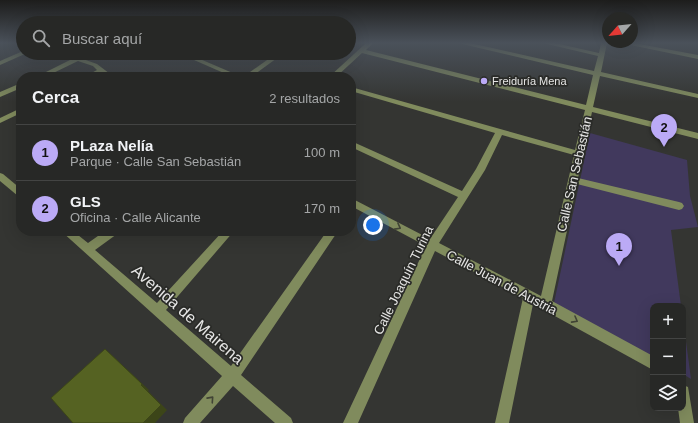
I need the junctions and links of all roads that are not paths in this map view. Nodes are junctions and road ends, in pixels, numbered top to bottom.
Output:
1 (71, 63) edge
2 (87, 63) edge
3 (205, 63) edge
4 (267, 63) edge
5 (348, 63) edge
6 (407, 63) edge
7 (548, 63) edge
8 (599, 63) edge
9 (101, 70) junction
10 (50, 72) edge
11 (97, 72) edge
12 (104, 72) edge
13 (227, 72) edge
14 (253, 72) edge
15 (338, 72) edge
16 (597, 74) junction
17 (16, 87) edge
18 (356, 90) edge
19 (0, 95) edge
20 (698, 96) edge
21 (589, 109) junction
22 (16, 113) edge
23 (0, 121) edge
24 (499, 132) junction
25 (698, 136) edge
26 (356, 146) edge
27 (579, 154) junction
28 (0, 176) edge
29 (573, 180) junction
30 (16, 190) edge
31 (464, 196) junction
32 (356, 206) edge
33 (679, 206) dead end
34 (72, 236) edge
35 (106, 236) edge
36 (224, 236) edge
37 (330, 236) edge
38 (432, 245) junction
39 (88, 249) junction
40 (529, 296) junction
41 (545, 304) junction
42 (158, 310) junction
43 (650, 361) edge
44 (232, 376) junction
45 (686, 411) edge
46 (190, 423) edge
47 (286, 423) edge
48 (350, 423) edge
49 (502, 423) edge
50 (688, 423) edge

1 - 10 street
2 - 9 street
3 - 13 street
4 - 14 street
5 - 15 street
6 - 21 street
7 - 16 street
8 - 16 street, Calle San Sebastián
9 - 11 street
9 - 12 street
16 - 20 street
16 - 21 street, Calle San Sebastián
17 - 19 street
18 - 24 street
21 - 25 street
21 - 27 street, Calle San Sebastián
22 - 23 street
24 - 27 street
24 - 31 street, Calle Joaquín Turina
26 - 31 street
27 - 29 street, Calle San Sebastián
28 - 30 street
29 - 33 street
29 - 41 street, Calle San Sebastián
31 - 38 street, Calle Joaquín Turina
32 -> 38 street, Calle Juan de Austria
34 - 39 street, Avenida de Mairena
35 - 39 street
36 - 42 street
37 - 44 street
38 - 40 street, Calle Juan de Austria
38 - 48 street, Calle Joaquín Turina
39 - 42 street, Avenida de Mairena
40 - 41 street, Calle Juan de Austria
40 - 49 street
41 -> 43 street, Calle Juan de Austria
42 - 44 street, Avenida de Mairena
46 -> 44 street
44 - 47 street, Avenida de Mairena
45 - 50 street

